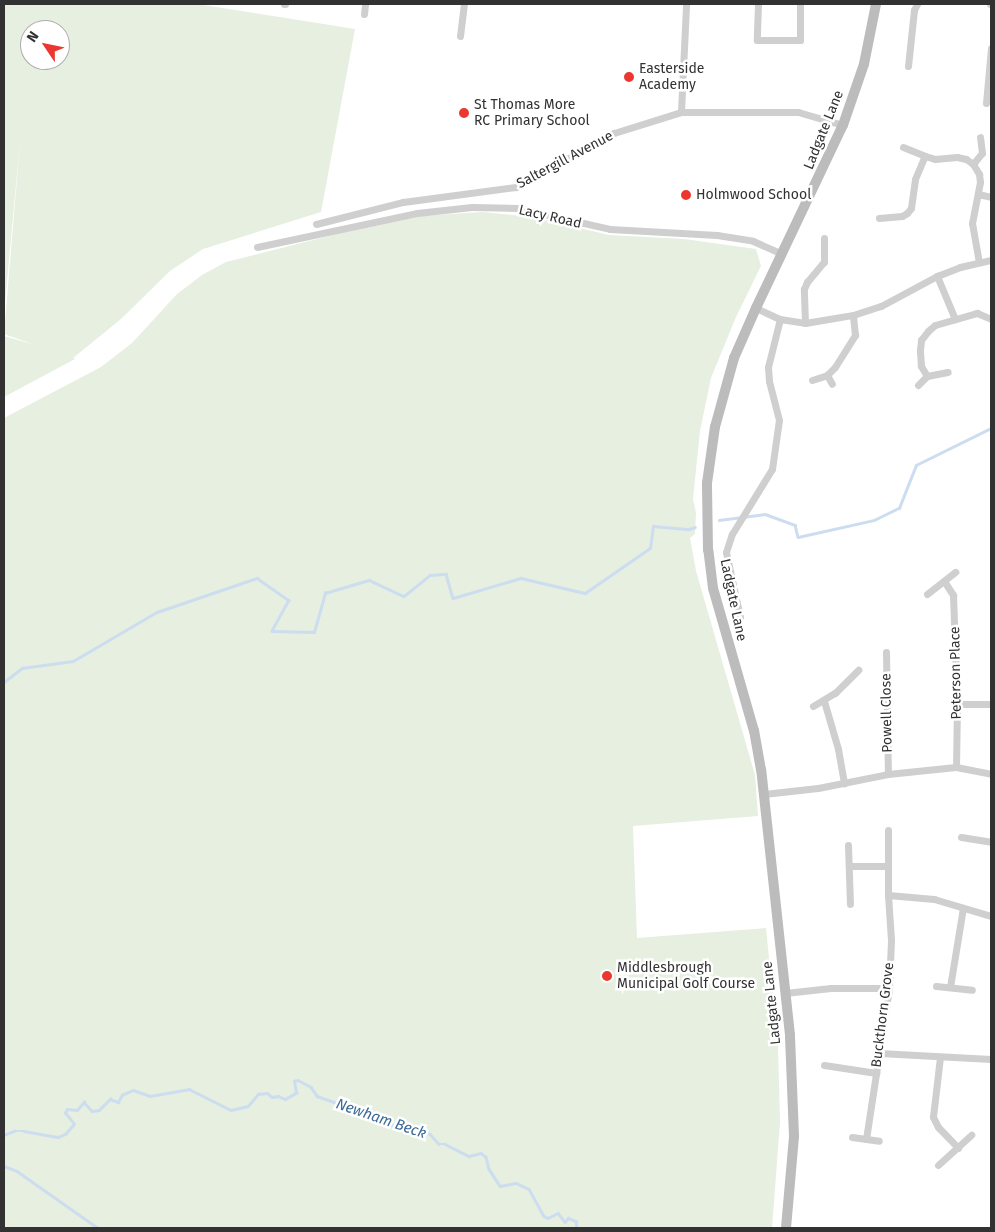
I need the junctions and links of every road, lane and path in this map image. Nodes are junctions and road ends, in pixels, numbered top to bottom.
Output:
1 (365, 4) edge
2 (464, 4) edge
3 (686, 4) edge
4 (758, 4) edge
5 (800, 4) edge
6 (876, 4) edge
7 (917, 4) edge
8 (364, 14) dead end
9 (460, 36) dead end
10 (991, 48) edge
11 (908, 66) dead end
12 (990, 75) edge
13 (986, 103) dead end
14 (681, 112) junction
15 (843, 125) junction
16 (980, 137) dead end
17 (903, 146) dead end
18 (925, 156) junction
19 (973, 164) junction
20 (978, 194) junction
21 (991, 197) edge
22 (879, 218) dead end
23 (316, 224) dead end
24 (824, 238) dead end
25 (257, 247) dead end
26 (782, 254) junction
27 (991, 260) edge
28 (979, 262) junction
29 (937, 276) junction
30 (756, 308) junction
31 (854, 315) junction
32 (955, 318) junction
33 (780, 319) junction
34 (991, 319) edge
35 (805, 323) junction
36 (948, 372) dead end
37 (826, 375) junction
38 (927, 376) junction
39 (812, 380) dead end
40 (832, 384) dead end
41 (918, 385) dead end
42 (955, 572) dead end
43 (944, 581) junction
44 (927, 594) dead end
45 (740, 617) dead end
46 (886, 652) dead end
47 (858, 670) dead end
48 (824, 701) junction
49 (957, 704) junction
50 (991, 704) edge
51 (813, 706) dead end
52 (956, 767) junction
53 (888, 774) junction
54 (991, 774) edge
55 (844, 783) junction
56 (764, 794) junction
57 (888, 830) dead end
58 (960, 837) dead end
59 (991, 842) edge
60 (848, 845) dead end
61 (849, 866) junction
62 (888, 866) junction
63 (888, 895) junction
64 (850, 904) dead end
65 (963, 908) junction
66 (991, 916) edge
67 (936, 986) dead end
68 (950, 987) junction
69 (889, 988) junction
70 (972, 990) dead end
71 (785, 993) junction
72 (879, 1053) junction
73 (940, 1056) junction
74 (991, 1059) edge
75 (824, 1065) dead end
76 (876, 1073) junction
77 (970, 1135) dead end
78 (852, 1137) dead end
79 (866, 1139) junction
80 (879, 1141) dead end
81 (958, 1148) junction
82 (938, 1165) dead end
83 (786, 1228) edge

1 - 8 street
2 - 9 street
3 - 14 street
4 - 5 street
6 - 15 main road, Ladgate Lane
7 - 11 street
10 - 12 street
12 - 13 street
14 - 15 street, Saltergill Avenue
14 - 23 street, Saltergill Avenue
15 - 26 main road, Ladgate Lane
16 - 19 street
17 - 18 street
18 - 19 street
18 - 22 street
19 - 20 street
20 - 21 street
20 - 28 street
24 - 35 street
25 - 26 street, Lacy Road
26 - 30 main road, Ladgate Lane
27 - 28 street
28 - 29 street
29 - 31 street
29 - 32 street
30 - 33 street
30 - 56 main road, Ladgate Lane
31 - 35 street
31 - 37 street
32 - 34 street
32 - 38 street
33 - 35 street
33 - 45 street
36 - 38 street
37 - 39 street
37 - 40 street
38 - 41 street
42 - 43 street
43 - 44 street
43 - 49 street, Peterson Place
46 - 53 street, Powell Close
47 - 48 street
48 - 51 street
48 - 55 street
49 - 50 street
49 - 52 street, Peterson Place
52 - 53 street
52 - 54 street
53 - 55 street
55 - 56 street
56 - 71 main road, Ladgate Lane
57 - 62 street, Buckthorn Grove
58 - 59 street
60 - 61 street
61 - 62 street
61 - 64 street
62 - 63 street, Buckthorn Grove
63 - 65 street
63 - 69 street, Buckthorn Grove
65 - 66 street
65 - 68 street
67 - 68 street
68 - 70 street
69 - 71 street
69 - 72 street, Buckthorn Grove
71 - 83 main road, Ladgate Lane
72 - 73 street
72 - 76 street, Buckthorn Grove
73 - 74 street
73 - 81 street
75 - 76 street
76 - 79 street, Buckthorn Grove
77 - 81 street
78 - 79 street
79 - 80 street
81 - 82 street

